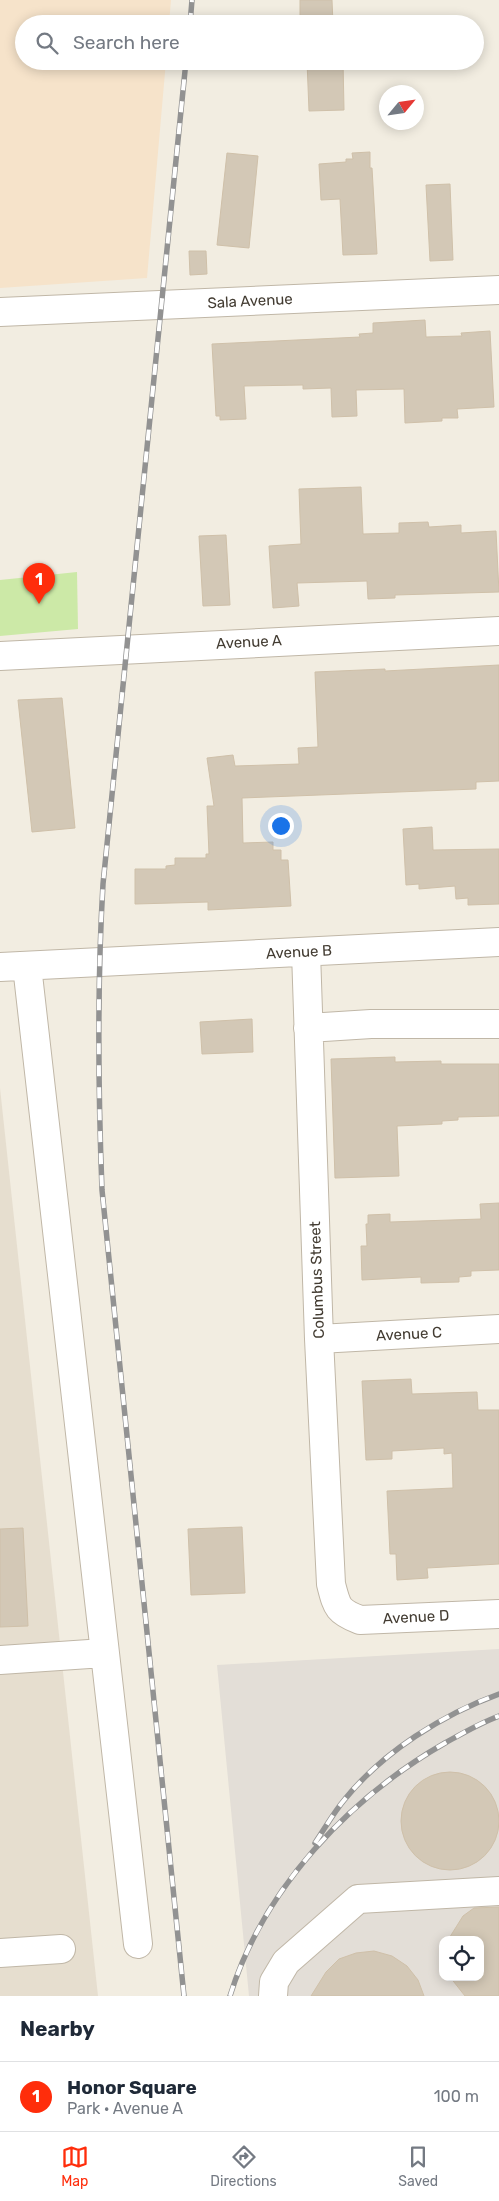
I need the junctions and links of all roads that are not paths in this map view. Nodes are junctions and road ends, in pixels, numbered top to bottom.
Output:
1 (499, 290) edge
2 (0, 312) edge
3 (499, 631) edge
4 (0, 656) edge
5 (499, 942) edge
6 (306, 952) junction
7 (27, 966) junction
8 (0, 967) edge
9 (499, 1024) edge
10 (308, 1028) junction
11 (499, 1329) edge
12 (319, 1339) junction
13 (337, 1607) joint
14 (499, 1614) edge
15 (104, 1653) junction
16 (0, 1660) edge
17 (499, 1891) edge
18 (138, 1944) dead end
19 (61, 1949) dead end
20 (0, 1953) edge
21 (274, 1996) edge

1 - 2 street, Sala Avenue
3 - 4 street, Avenue A
5 - 6 street, Avenue B
6 - 7 street, Avenue B
6 - 10 street, Columbus Street
7 - 8 street
7 - 15 street
9 - 10 street
10 - 12 street, Columbus Street
11 - 12 street, Avenue C
12 - 13 street, Columbus Street
13 - 14 street, Avenue D
15 - 16 street
15 - 18 street
17 - 21 street
19 - 20 street

